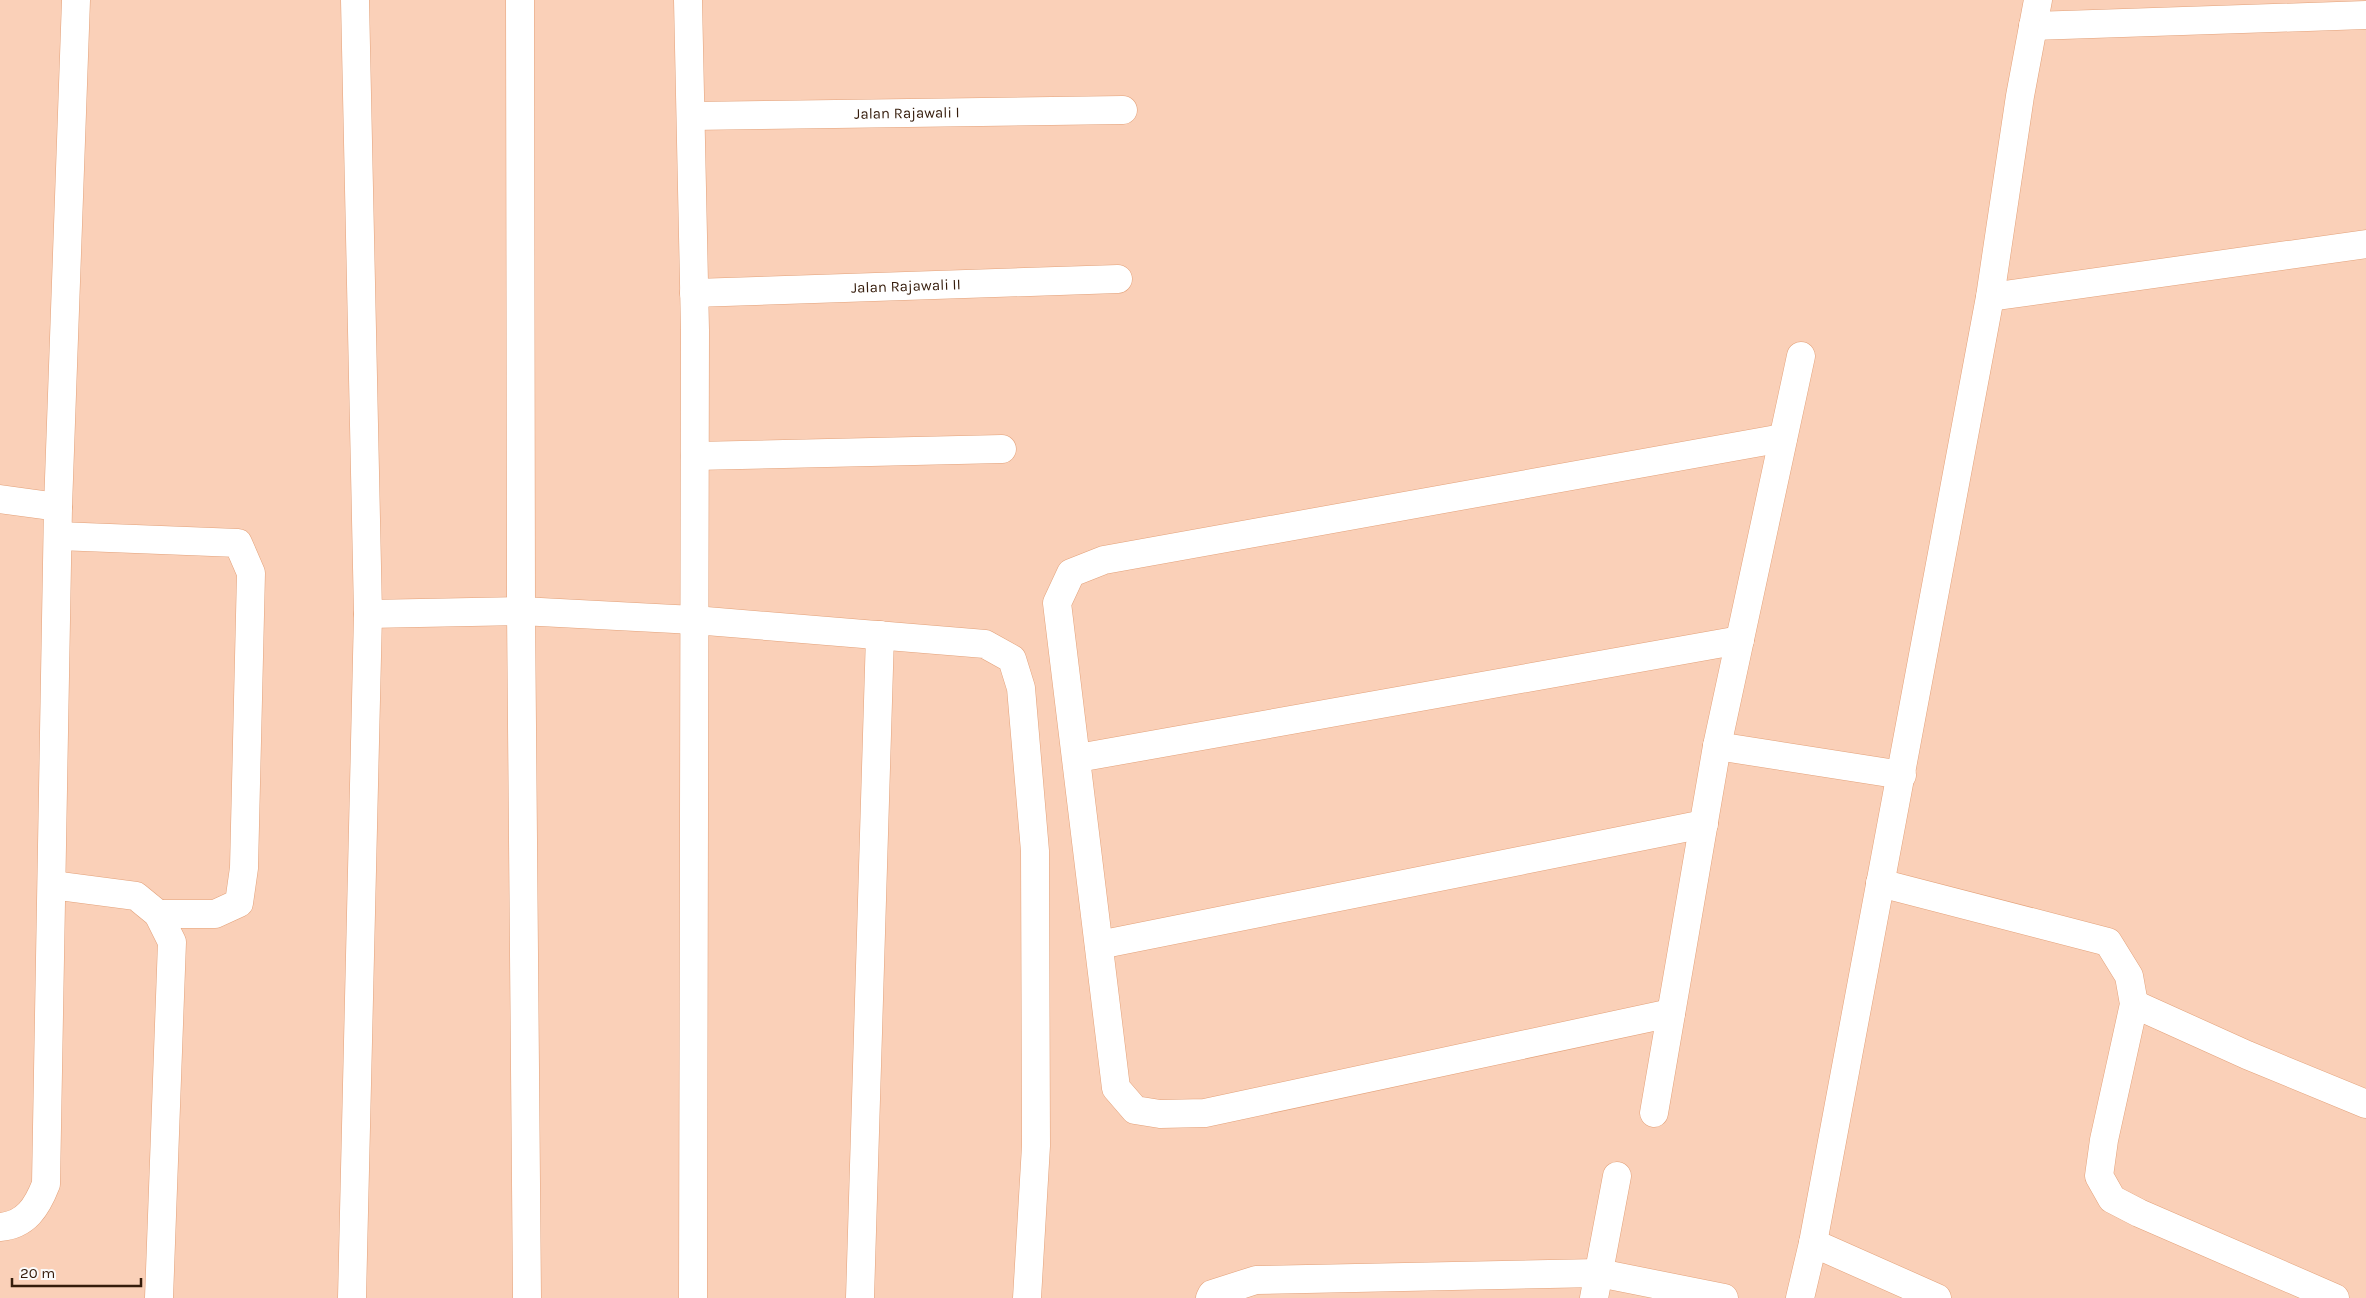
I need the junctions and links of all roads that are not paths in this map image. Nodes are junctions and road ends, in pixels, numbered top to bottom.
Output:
1 (76, 0) edge
2 (355, 0) edge
3 (520, 0) edge
4 (688, 0) edge
5 (2038, 0) edge
6 (2366, 15) edge
7 (2033, 26) junction
8 (1123, 110) dead end
9 (691, 116) junction
10 (2366, 244) edge
11 (1118, 280) dead end
12 (694, 293) junction
13 (1990, 297) junction
14 (1801, 356) dead end
15 (1784, 438) junction
16 (1002, 449) dead end
17 (695, 456) junction
18 (0, 500) edge
19 (58, 507) junction
20 (58, 536) junction
21 (521, 611) junction
22 (368, 614) junction
23 (694, 620) junction
24 (880, 635) junction
25 (1740, 640) junction
26 (1717, 746) junction
27 (1078, 758) junction
28 (1902, 774) junction
29 (1704, 824) junction
30 (1880, 883) junction
31 (52, 885) junction
32 (158, 914) junction
33 (1100, 945) junction
34 (2134, 1004) junction
35 (1671, 1013) junction
36 (2366, 1104) edge
37 (1654, 1114) dead end
38 (1617, 1176) dead end
39 (0, 1227) edge
40 (1813, 1243) junction
41 (1597, 1285) edge
42 (159, 1298) edge
43 (352, 1298) edge
44 (527, 1298) edge
45 (693, 1298) edge
46 (860, 1298) edge
47 (1027, 1298) edge
48 (1210, 1298) edge
49 (1724, 1298) edge
50 (1800, 1298) edge
51 (1937, 1298) edge
52 (2335, 1298) edge

1 - 19 street
2 - 22 street
3 - 21 street
4 - 9 street
5 - 7 street
6 - 7 street
7 - 13 street
8 - 9 street, Jalan Rajawali I
9 - 12 street
10 - 13 street
11 - 12 street, Jalan Rajawali II
12 - 17 street
13 - 28 street
14 - 15 street
15 - 25 street
15 - 27 street
16 - 17 street
17 - 23 street
18 - 19 street
19 - 20 street
20 - 31 street
20 - 32 street
21 - 22 street
21 - 23 street
21 - 44 street
22 - 43 street
23 - 24 street
23 - 45 street
24 - 46 street
24 - 47 street
25 - 26 street
25 - 27 street
26 - 28 street
26 - 29 street
27 - 33 street
28 - 30 street
29 - 33 street
29 - 35 street
30 - 34 street
30 - 40 street
31 - 32 street
31 - 39 street
32 - 42 street
33 - 35 street
34 - 36 street
34 - 52 street
35 - 37 street
38 - 41 street
40 - 50 street
40 - 51 street
41 - 48 street
41 - 49 street

